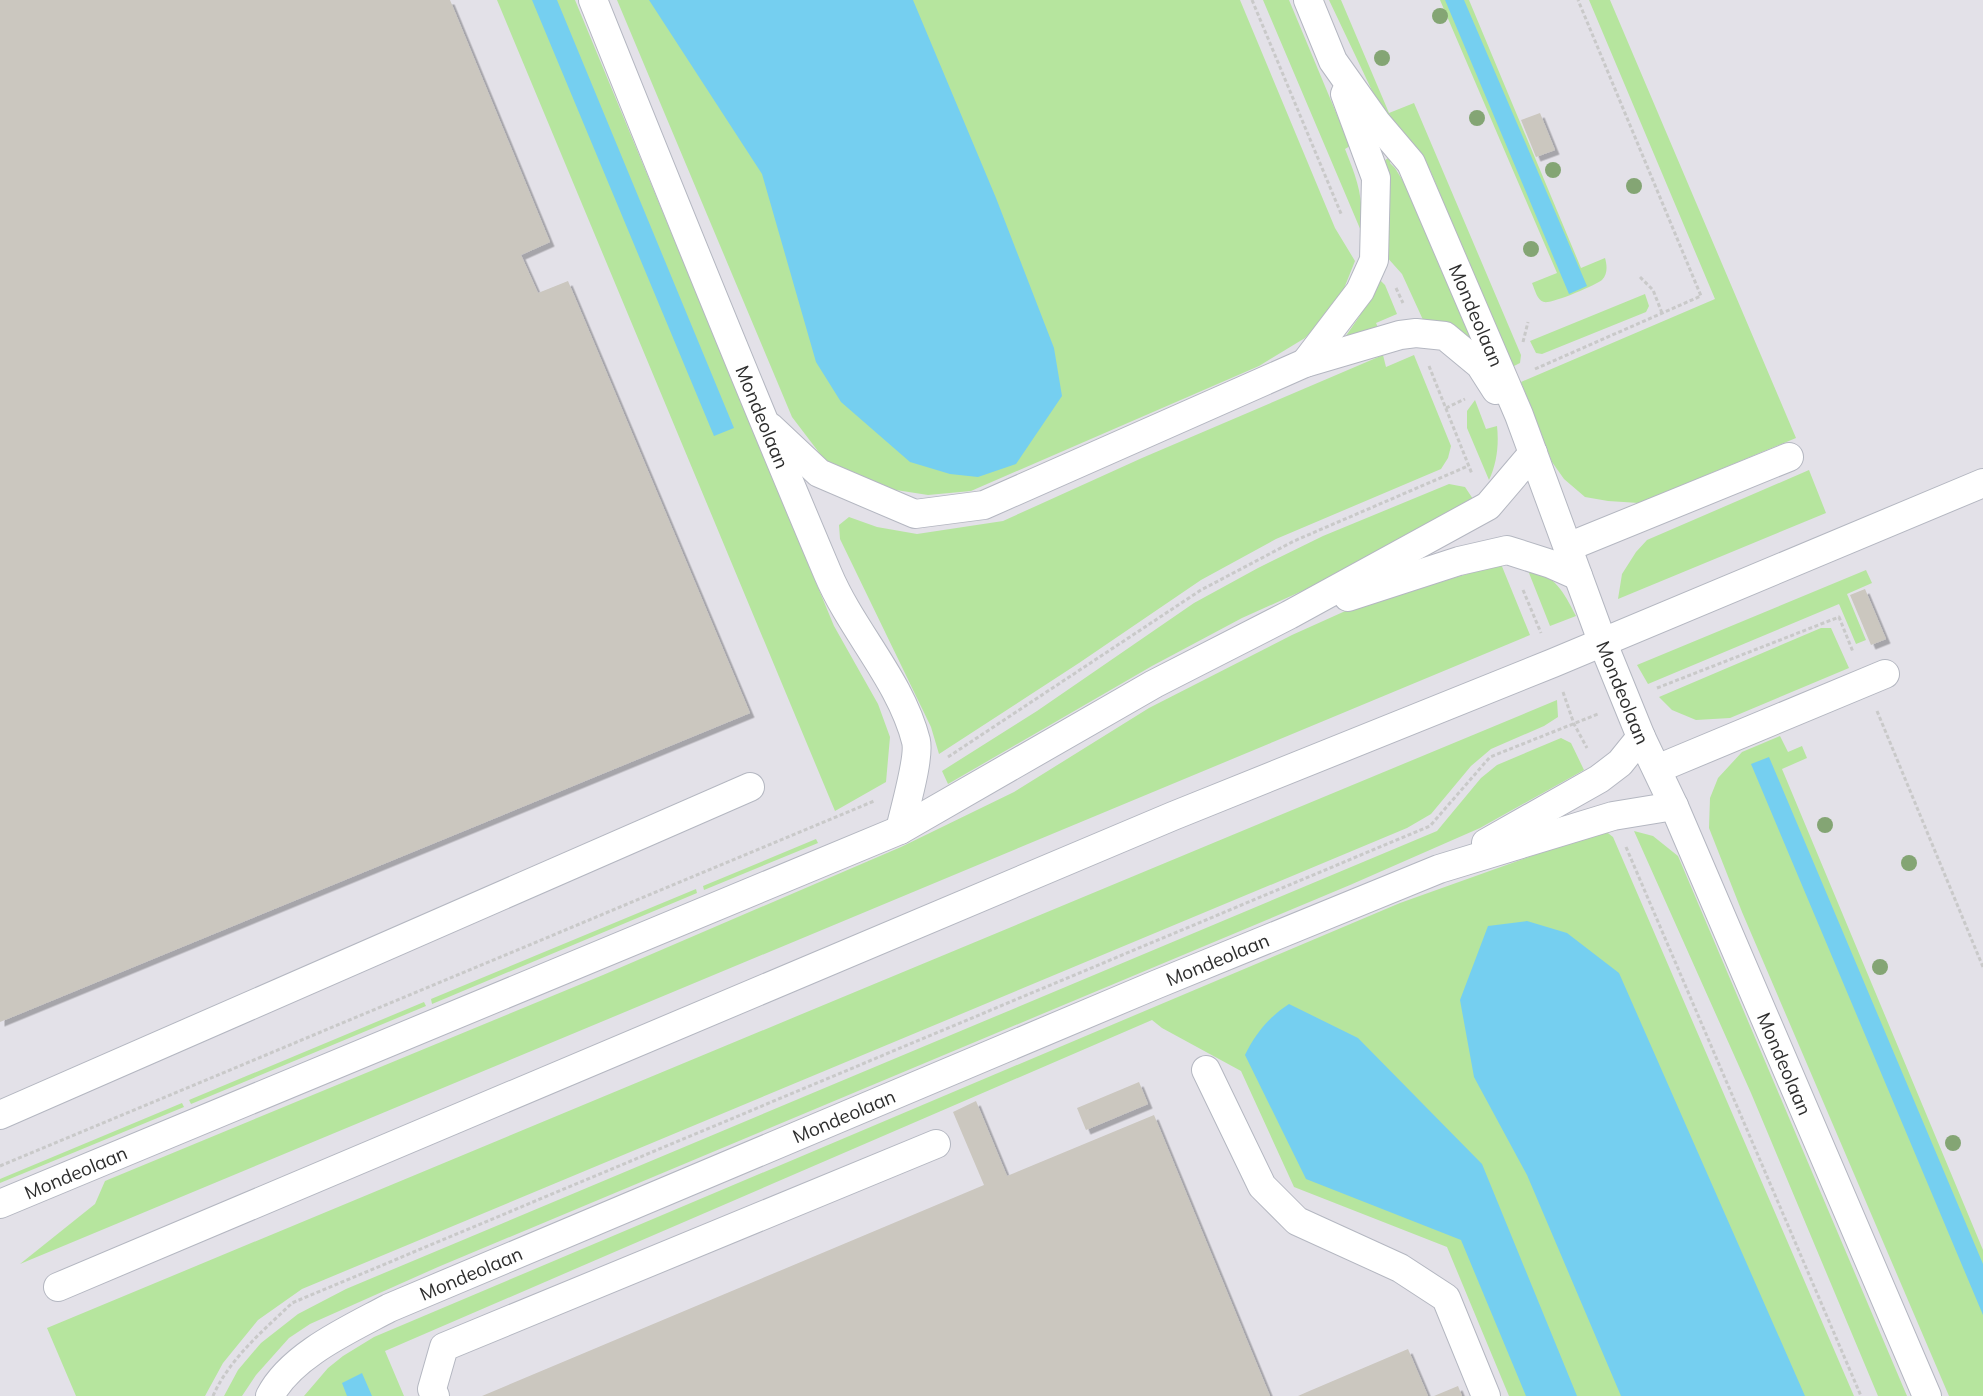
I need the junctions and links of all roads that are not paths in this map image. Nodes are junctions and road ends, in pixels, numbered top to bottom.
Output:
1 (593, 0) edge
2 (1308, 0) edge
3 (1333, 61) junction
4 (1305, 363) junction
5 (1519, 415) junction
6 (763, 420) junction
7 (1533, 453) junction
8 (1789, 457) dead end
9 (1983, 483) edge
10 (1568, 547) junction
11 (1578, 576) junction
12 (1289, 615) junction
13 (1602, 641) junction
14 (1886, 674) dead end
15 (1641, 737) junction
16 (1657, 769) junction
17 (750, 787) dead end
18 (1674, 806) junction
19 (900, 830) junction
20 (1439, 870) junction
21 (1206, 1070) dead end
22 (0, 1115) edge
23 (936, 1144) dead end
24 (0, 1204) edge
25 (58, 1287) dead end
26 (270, 1396) edge
27 (435, 1396) edge
28 (1486, 1396) edge
29 (1927, 1396) edge

1 - 6 street, Mondeolaan
2 - 3 street, Mondeolaan
3 - 4 street
3 - 5 street, Mondeolaan
4 - 5 street
4 - 6 street
5 - 7 street, Mondeolaan
6 - 19 street, Mondeolaan
7 - 10 street, Mondeolaan
7 - 12 street
8 - 10 street
9 - 13 street
10 - 11 street, Mondeolaan
11 - 12 street
11 - 13 street, Mondeolaan
12 - 19 street, Mondeolaan
13 - 15 street, Mondeolaan
13 - 25 street
14 - 16 street
15 - 16 street, Mondeolaan
15 - 20 street
16 - 18 street, Mondeolaan
17 - 22 street
18 - 20 street
18 - 29 street, Mondeolaan
19 - 24 street, Mondeolaan
20 - 26 street, Mondeolaan
21 - 28 street
23 - 27 street

